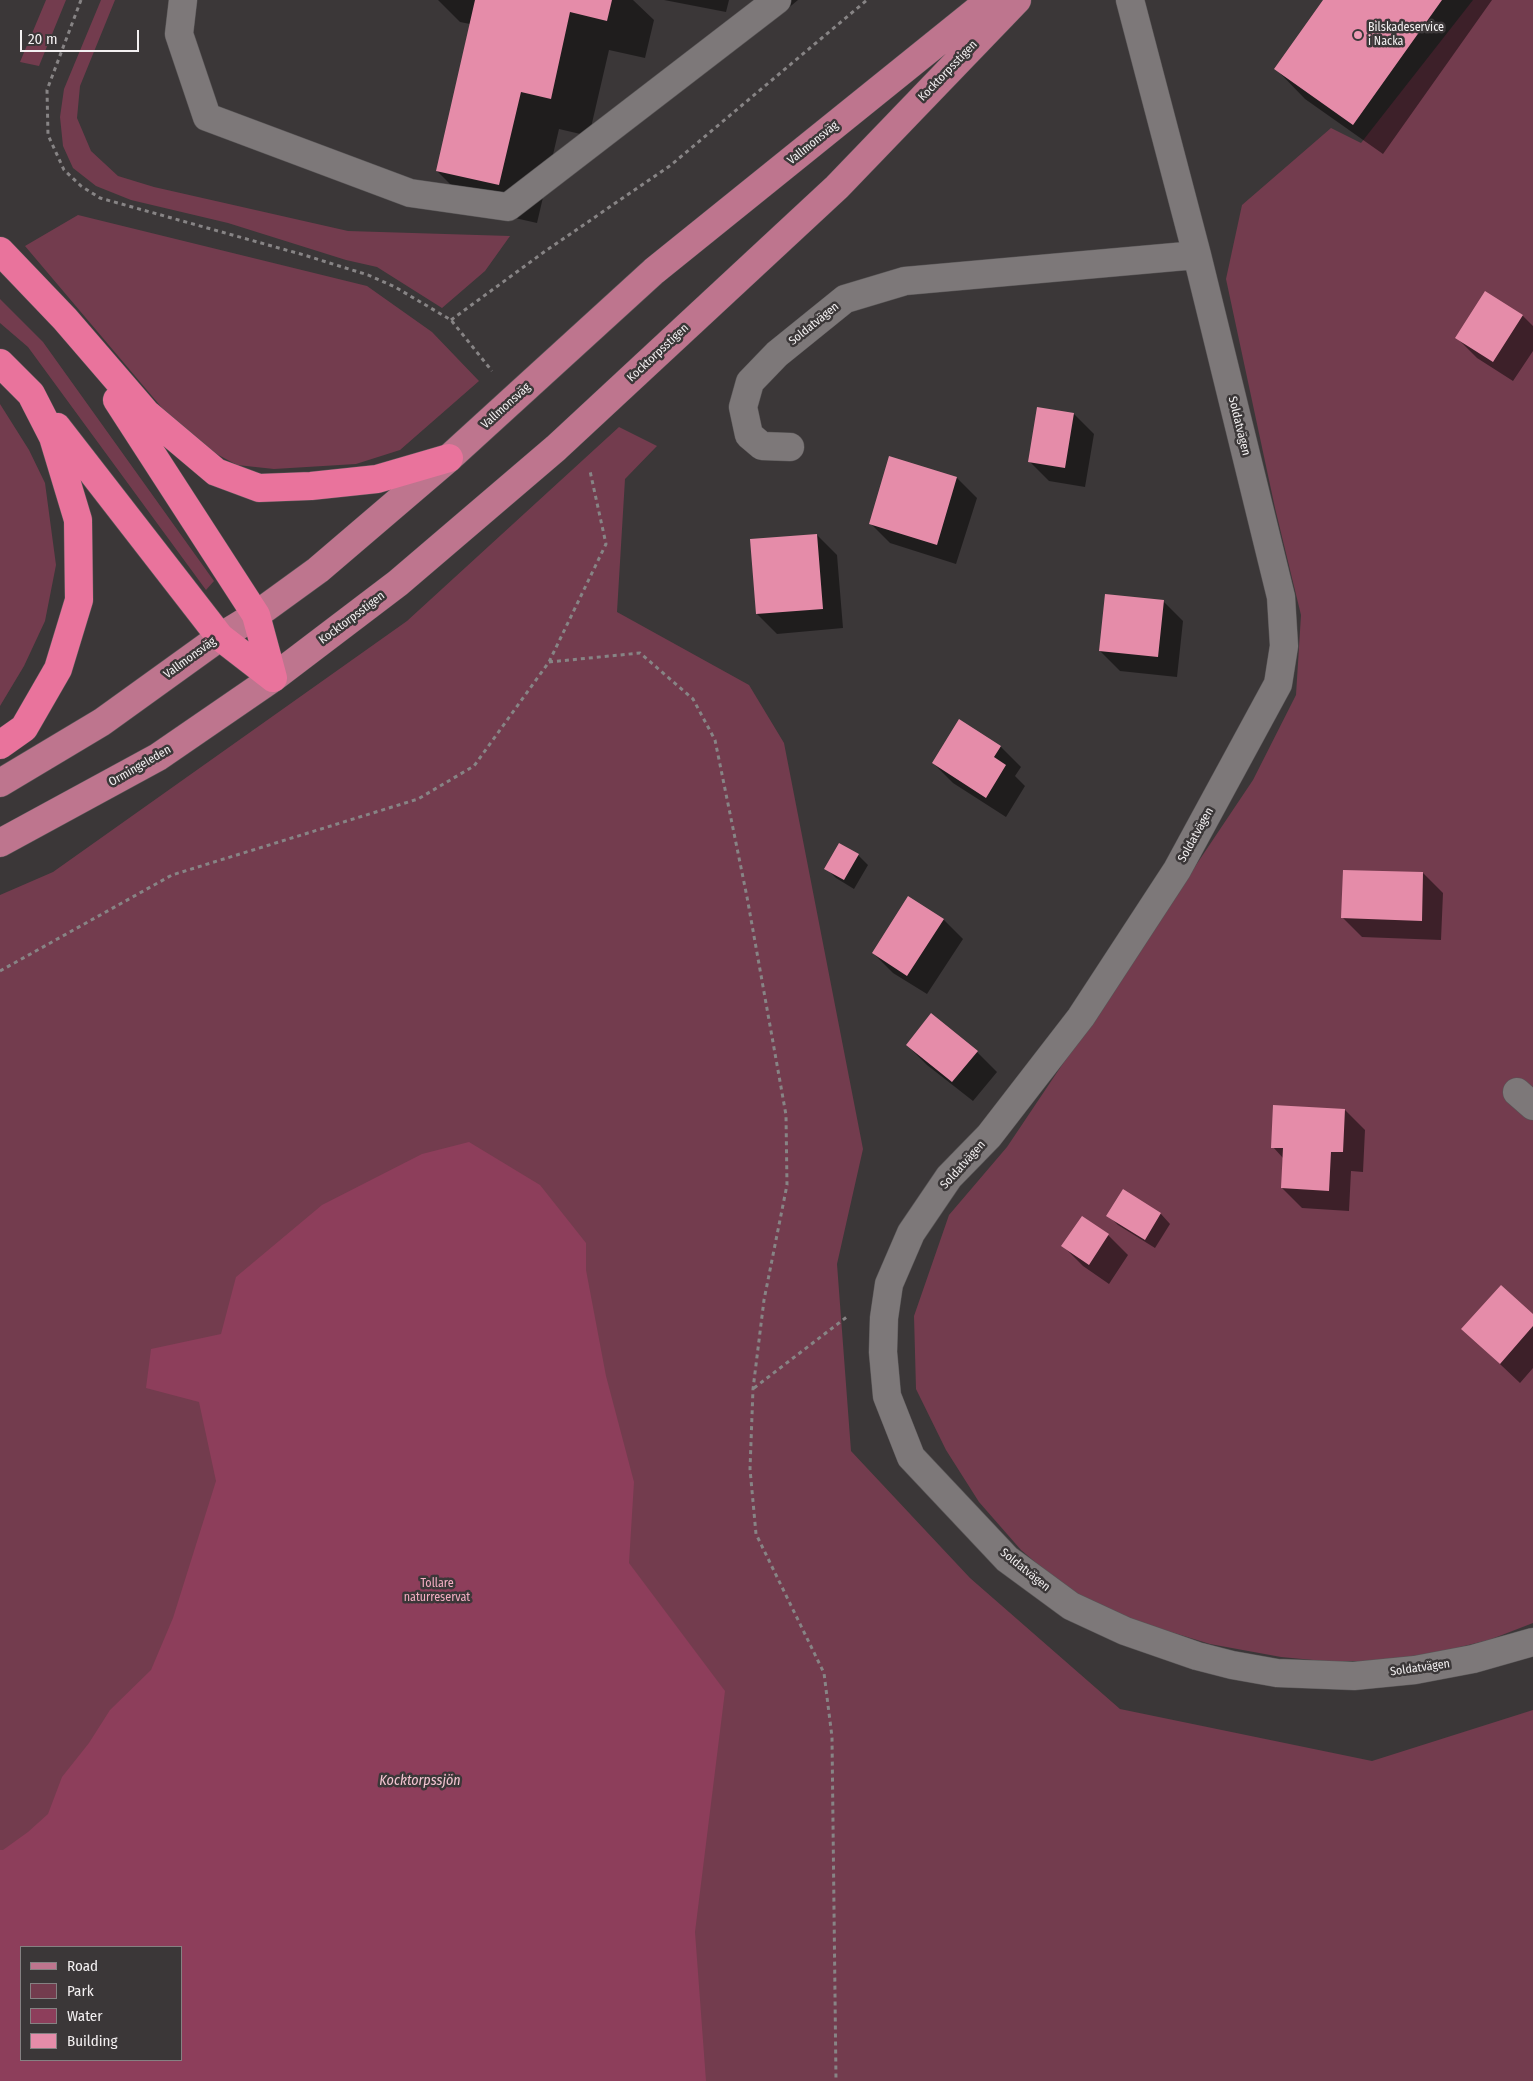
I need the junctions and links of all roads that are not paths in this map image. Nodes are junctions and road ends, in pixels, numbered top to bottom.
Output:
1 (183, 0) edge
2 (777, 0) edge
3 (990, 0) edge
4 (1017, 0) edge
5 (1130, 0) edge
6 (0, 250) edge
7 (1197, 255) junction
8 (65, 319) junction
9 (0, 363) edge
10 (31, 394) junction
11 (790, 447) dead end
12 (449, 458) junction
13 (256, 615) junction
14 (220, 637) junction
15 (273, 678) junction
16 (0, 745) edge
17 (0, 783) edge
18 (0, 843) edge
19 (1533, 1642) edge

1 - 2 street
3 - 12 main road, Vallmonsväg
4 - 15 main road, Kocktorpsstigen
5 - 7 street, Soldatvägen
6 - 8 highway
7 - 11 street, Soldatvägen
7 - 19 street, Soldatvägen
8 - 12 highway
8 - 13 highway
9 - 10 highway
10 - 14 highway
10 - 16 highway
12 - 13 main road, Vallmonsväg
13 - 14 main road, Vallmonsväg
13 - 15 highway
14 - 15 highway
14 - 17 main road, Vallmonsväg
15 - 18 main road, Ormingeleden

